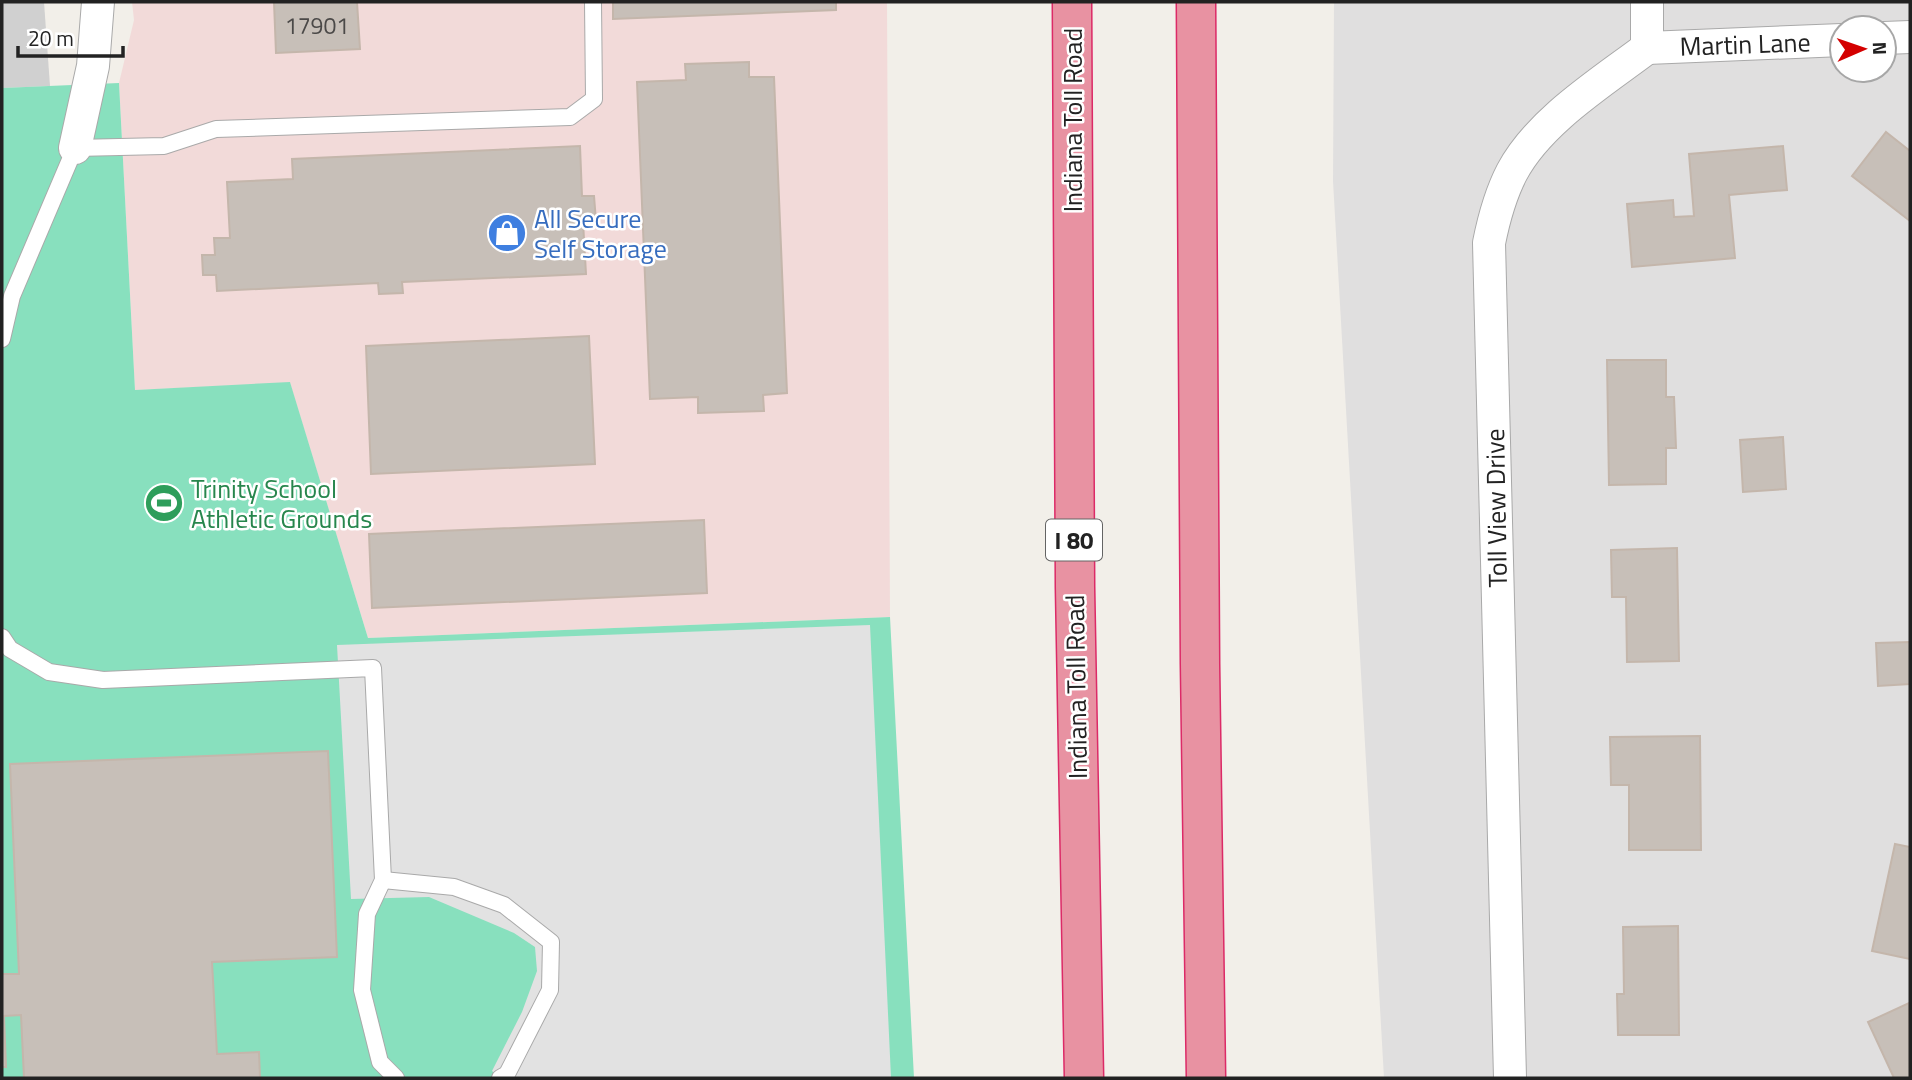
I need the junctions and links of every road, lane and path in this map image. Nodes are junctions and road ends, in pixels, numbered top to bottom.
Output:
1 (98, 2) edge
2 (593, 2) edge
3 (1072, 2) edge
4 (1196, 2) edge
5 (1647, 2) edge
6 (1828, 41) edge
7 (1647, 48) junction
8 (75, 148) junction
9 (2, 339) edge
10 (2, 637) edge
11 (383, 880) junction
12 (396, 1078) edge
13 (500, 1078) edge
14 (1084, 1078) edge
15 (1206, 1078) edge
16 (1510, 1078) edge

1 - 8 street
2 - 8 lane
3 - 14 highway, Indiana Toll Road / I 80
4 - 15 highway
5 - 7 street
6 - 7 street, Martin Lane
7 - 16 street, Toll View Drive
8 - 9 lane
10 - 11 lane
11 - 12 lane
11 - 13 lane

